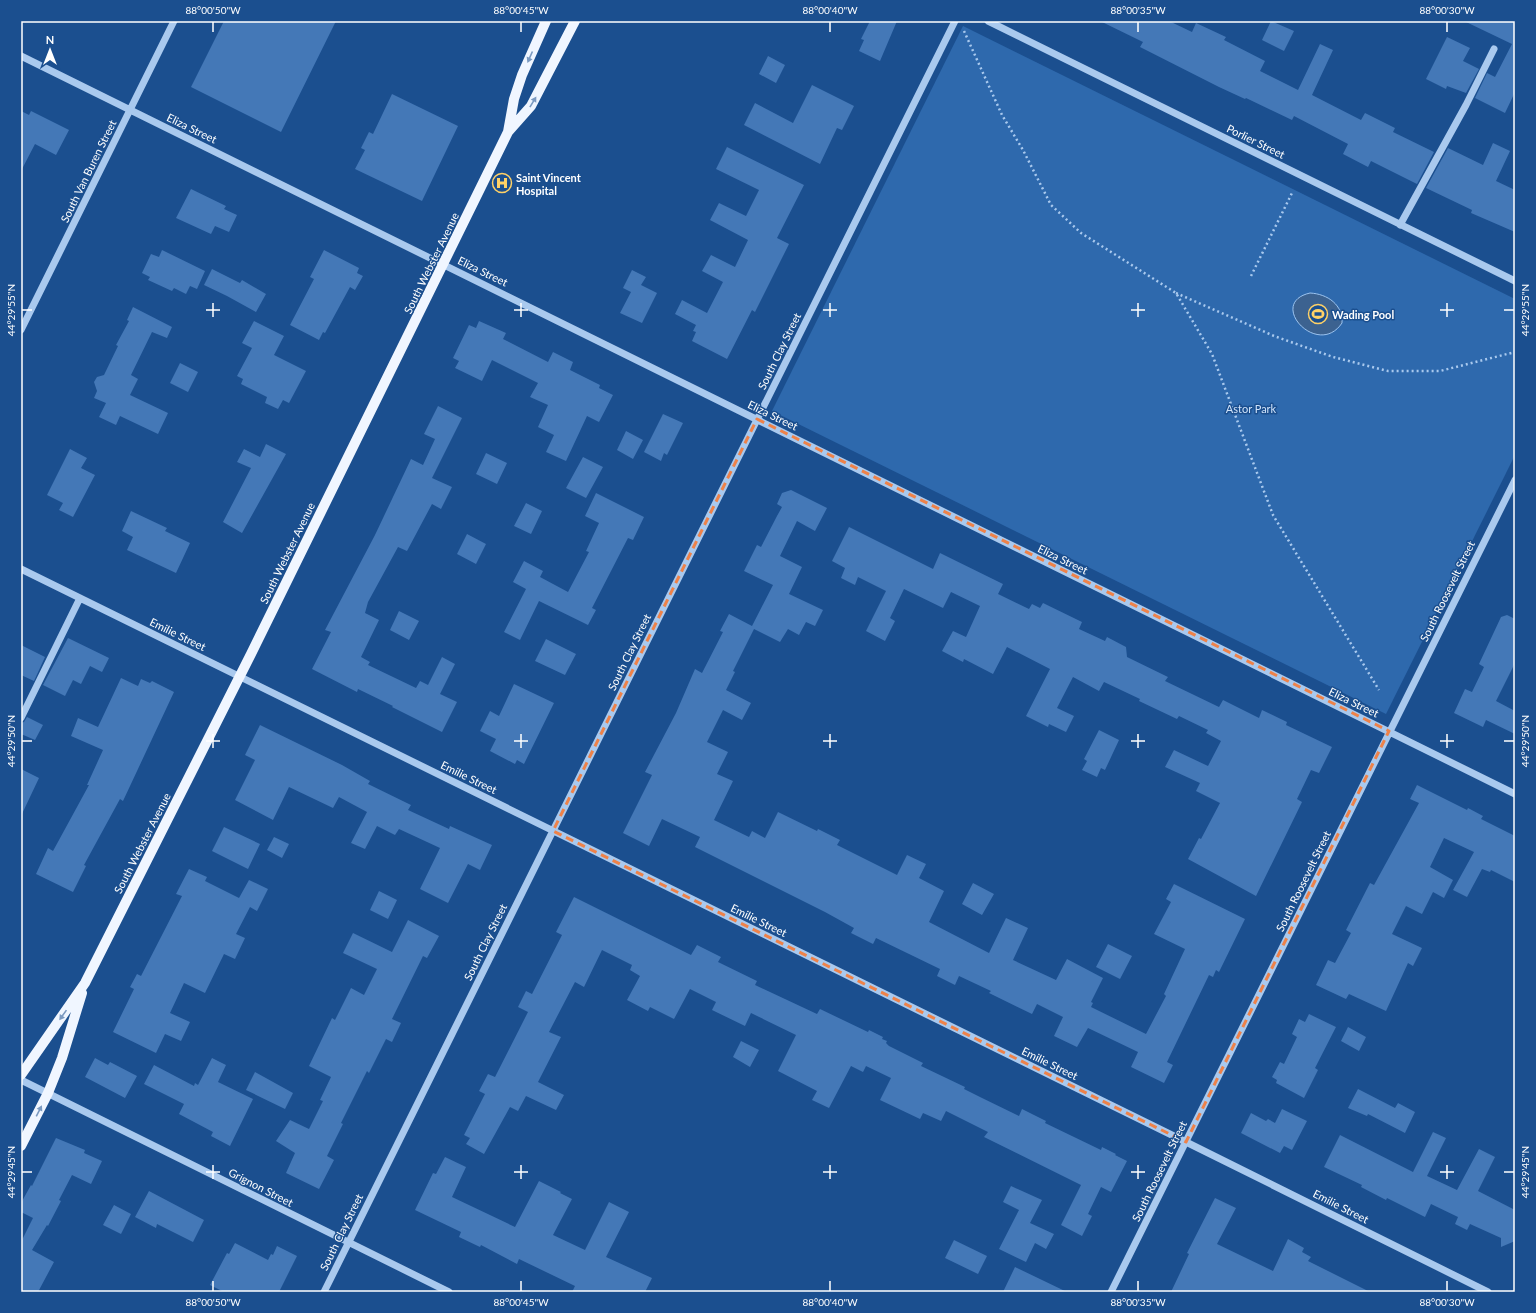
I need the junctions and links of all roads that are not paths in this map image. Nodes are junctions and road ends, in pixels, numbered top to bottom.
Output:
1 (174, 21) edge
2 (546, 21) edge
3 (575, 21) edge
4 (955, 21) edge
5 (988, 21) edge
6 (1494, 49) dead end
7 (21, 56) edge
8 (130, 110) junction
9 (508, 132) junction
10 (1400, 225) junction
11 (444, 264) junction
12 (1515, 281) edge
13 (21, 330) edge
14 (757, 419) junction
15 (1515, 480) edge
16 (21, 569) edge
17 (80, 598) junction
18 (240, 676) junction
19 (21, 718) edge
20 (1389, 732) junction
21 (1515, 794) edge
22 (553, 831) junction
23 (85, 984) junction
24 (21, 1075) edge
25 (21, 1080) edge
26 (48, 1093) junction
27 (1186, 1142) junction
28 (21, 1146) edge
29 (348, 1243) junction
30 (324, 1292) edge
31 (449, 1292) edge
32 (1111, 1292) edge
33 (1488, 1292) edge

1 - 8 street, South Van Buren Street
2 -> 9 main road, South Webster Avenue
9 -> 3 main road, South Webster Avenue
4 - 14 street, South Clay Street
5 - 10 street, Porlier Street
6 - 10 street
7 - 8 street, Eliza Street
8 - 11 street, Eliza Street
8 - 13 street, South Van Buren Street
9 - 11 main road, South Webster Avenue
10 - 12 street, Porlier Street
11 - 14 street, Eliza Street
11 - 18 main road, South Webster Avenue
14 - 20 street, Eliza Street
14 - 22 street, South Clay Street
15 - 20 street, South Roosevelt Street
16 - 17 street, Emilie Street
17 - 18 street, Emilie Street
17 - 19 street
18 - 22 street, Emilie Street
18 - 23 main road, South Webster Avenue
20 - 21 street, Eliza Street
20 - 27 street, South Roosevelt Street
22 - 27 street, Emilie Street
22 - 29 street, South Clay Street
23 -> 24 main road, South Webster Avenue
23 - 26 main road, South Webster Avenue
25 - 26 street, Grignon Street
28 -> 26 main road, South Webster Avenue
26 - 29 street, Grignon Street
27 - 32 street, South Roosevelt Street
27 - 33 street, Emilie Street
29 - 30 street, South Clay Street
29 - 31 street, Grignon Street

